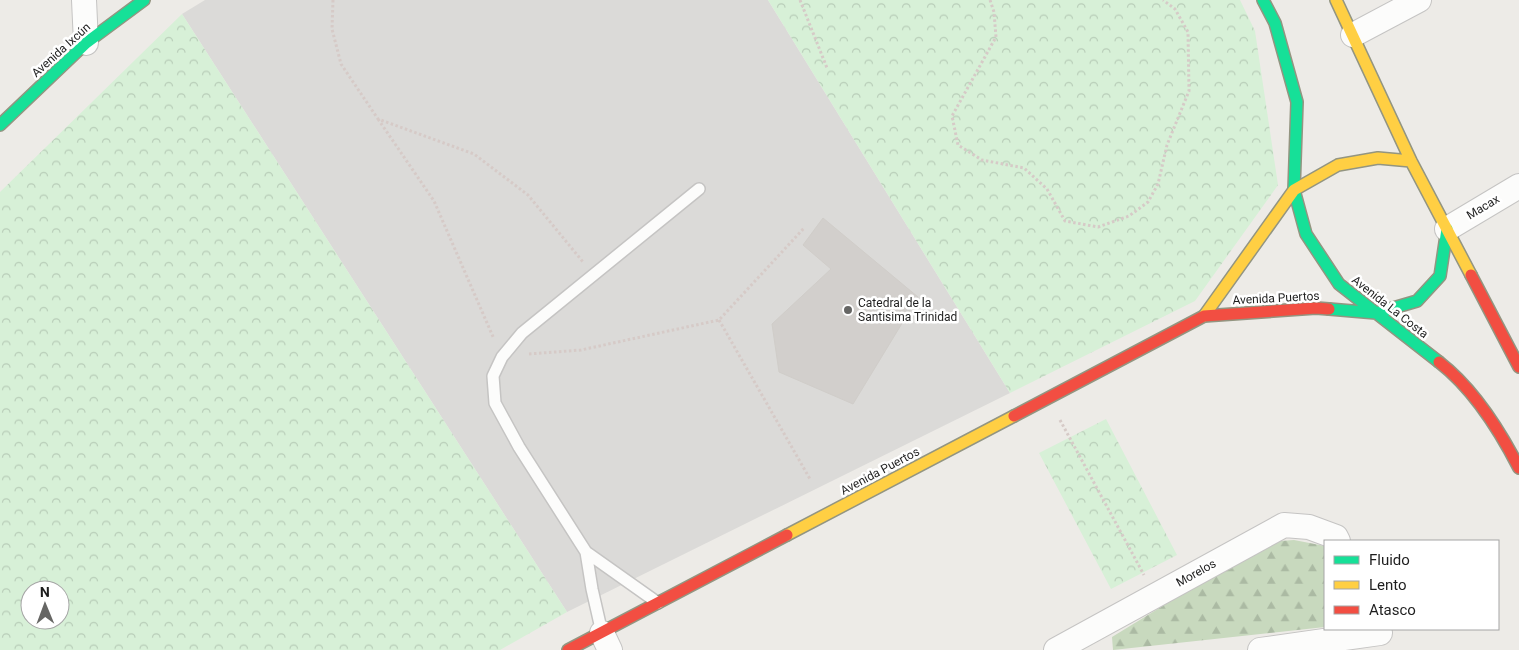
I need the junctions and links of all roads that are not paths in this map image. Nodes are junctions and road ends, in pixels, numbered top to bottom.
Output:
1 (84, 0) edge
2 (144, 0) edge
3 (1263, 0) edge
4 (1336, 0) edge
5 (1419, 0) edge
6 (1353, 35) junction
7 (86, 43) junction
8 (0, 125) edge
9 (1410, 162) junction
10 (1519, 186) edge
11 (699, 189) dead end
12 (1294, 190) junction
13 (1447, 229) junction
14 (1376, 314) junction
15 (1204, 316) junction
16 (1519, 366) edge
17 (1519, 468) edge
18 (1338, 540) edge
19 (586, 552) junction
20 (658, 603) junction
21 (1379, 637) edge
22 (606, 641) edge
23 (568, 650) edge
24 (1056, 650) edge
25 (1260, 650) edge

1 - 7 street
2 - 7 street, Avenida Ixcún
3 - 12 street, Avenida La Costa
4 - 6 street
5 - 6 street
6 - 9 street
7 - 8 street, Avenida Ixcún
9 - 12 street, Avenida Puertos
9 - 13 street
10 - 13 street, Macax
11 - 19 lane
12 - 14 street, Avenida La Costa
12 - 15 street, Avenida Puertos
13 - 14 street, Avenida Puertos
13 - 16 street
14 - 15 street, Avenida Puertos
14 - 17 street, Avenida La Costa
15 - 20 street, Avenida Puertos
18 - 24 street, Morelos
19 - 20 lane
19 - 22 lane
20 - 22 street, Avenida Puertos
21 - 25 street
22 - 23 street, Avenida Puertos

